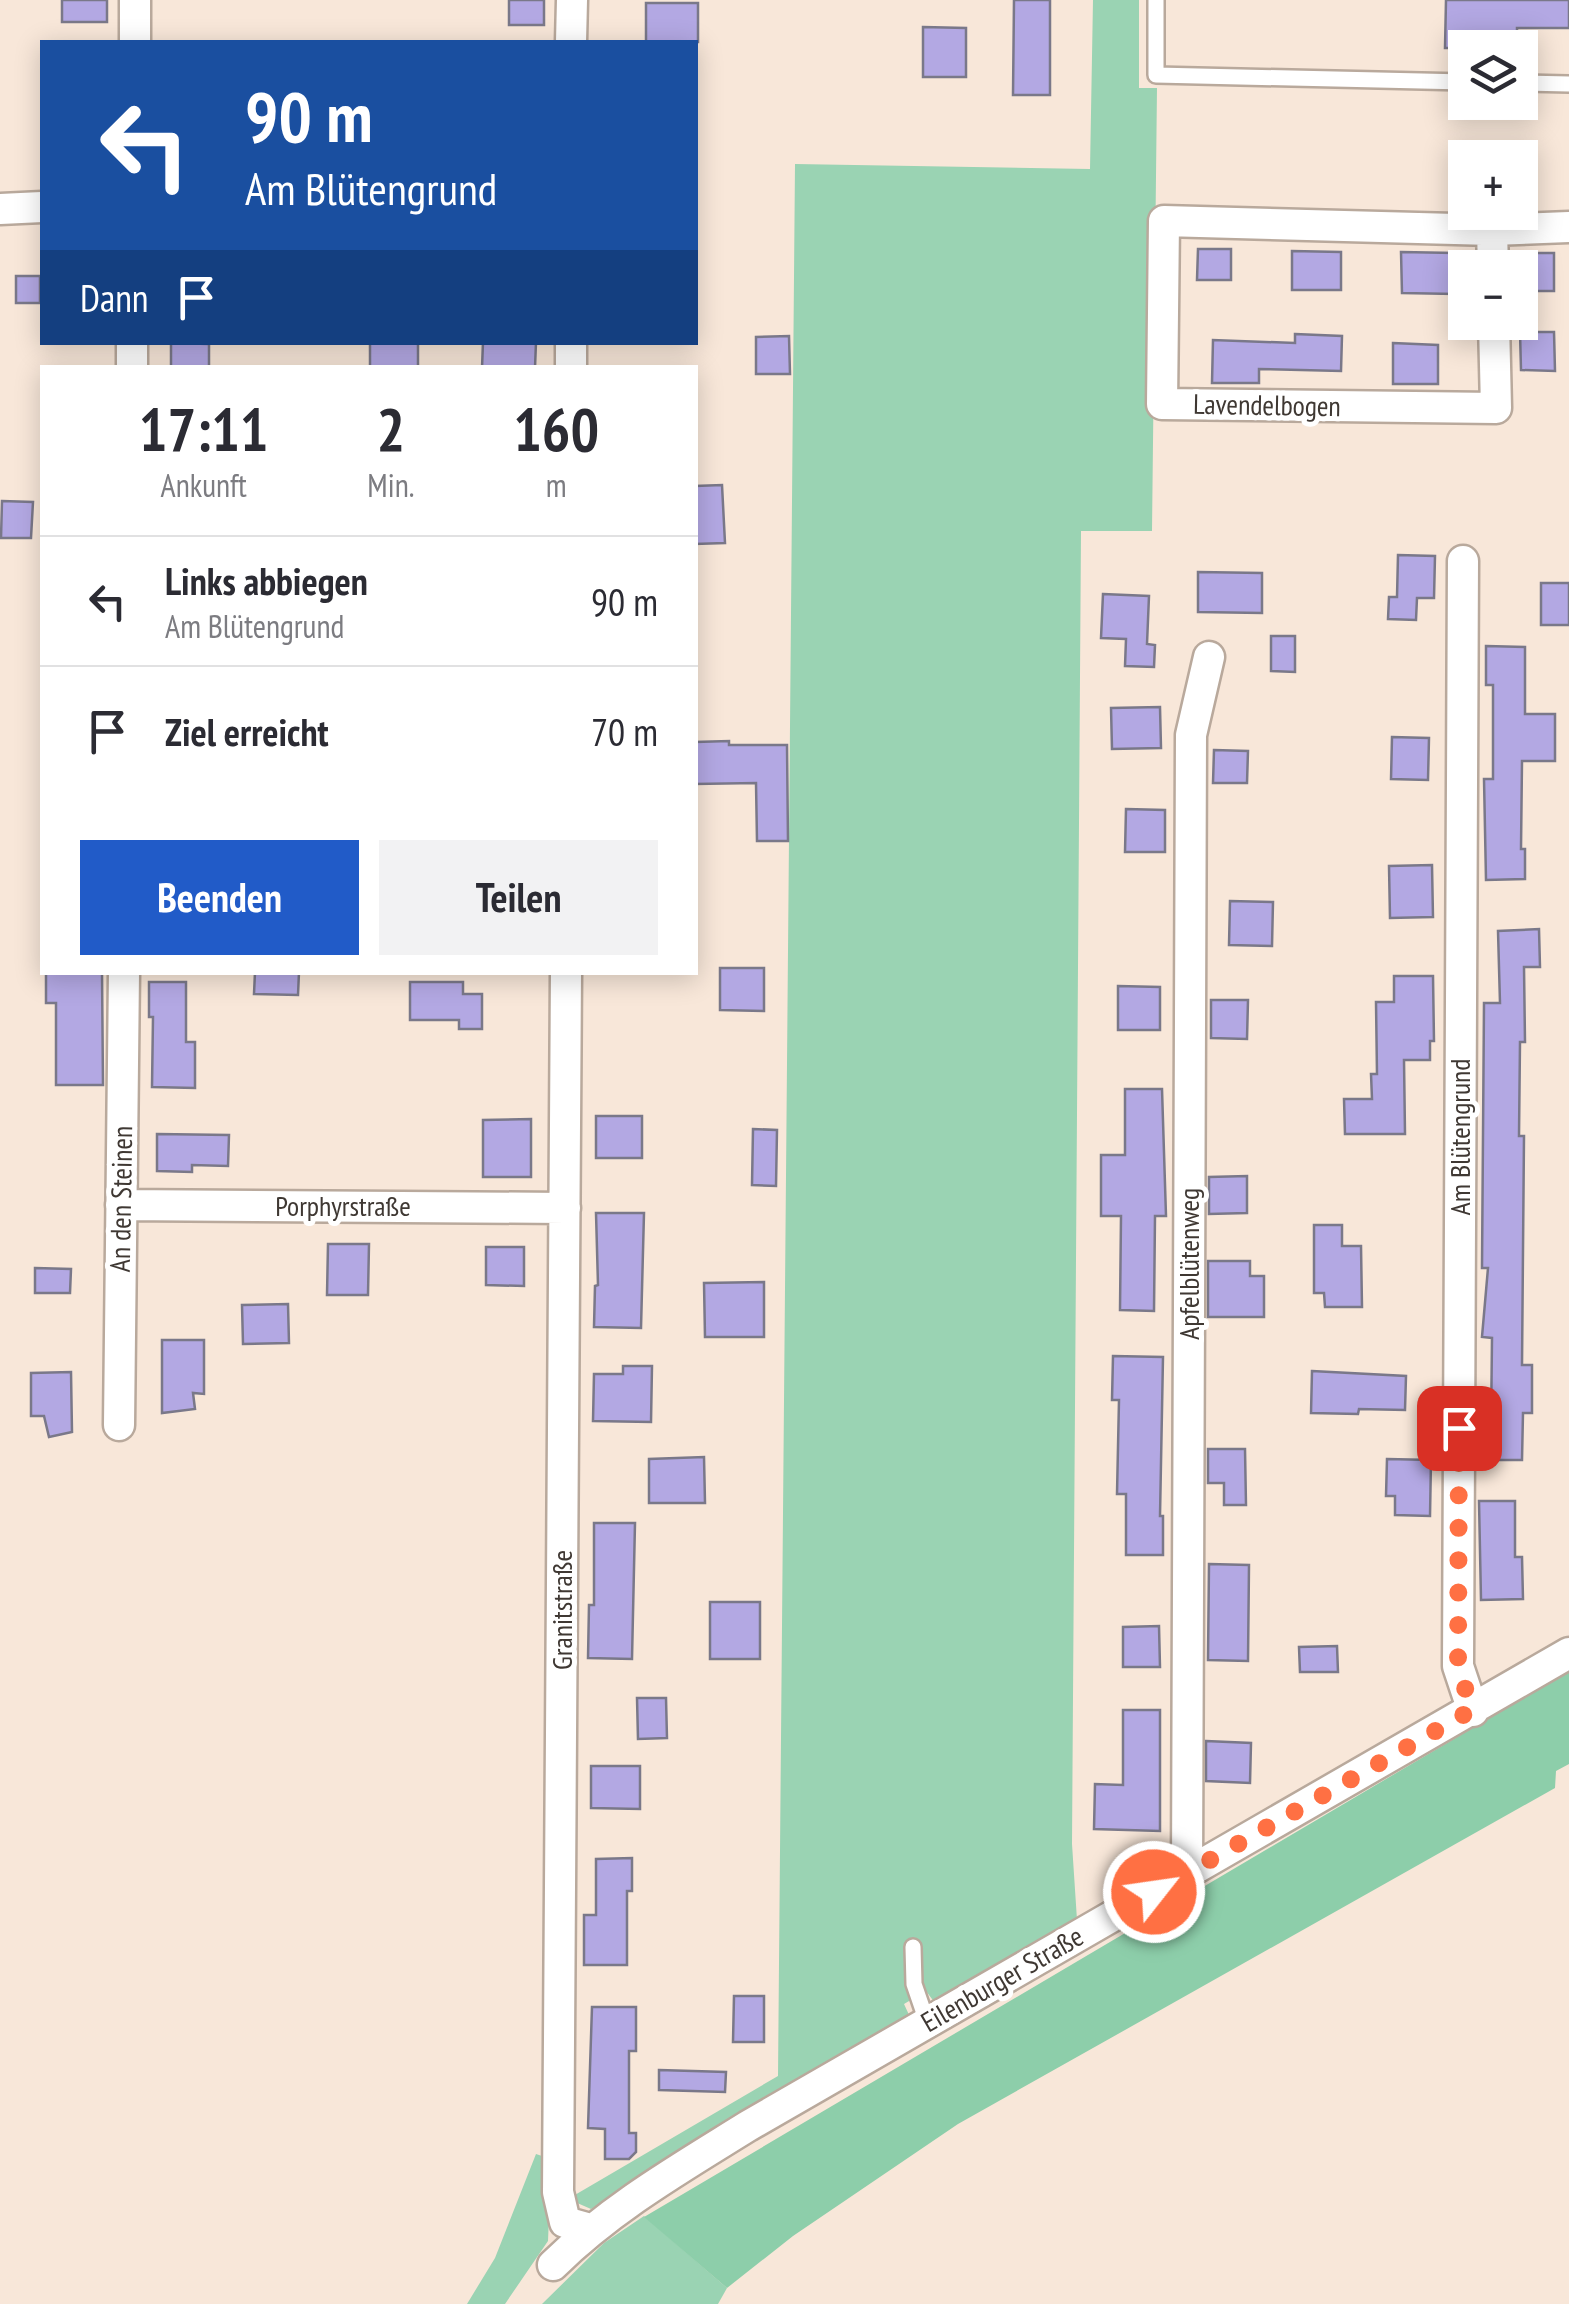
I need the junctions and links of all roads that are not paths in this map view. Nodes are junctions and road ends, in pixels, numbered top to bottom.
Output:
1 (136, 0) edge
2 (572, 0) edge
3 (1156, 0) edge
4 (135, 40) edge
5 (572, 40) edge
6 (1448, 82) edge
7 (1538, 83) edge
8 (1569, 84) edge
9 (40, 207) edge
10 (0, 208) edge
11 (1569, 227) edge
12 (1538, 228) edge
13 (1448, 229) edge
14 (1492, 230) edge
15 (1493, 250) edge
16 (1494, 340) edge
17 (1463, 561) dead end
18 (1209, 656) dead end
19 (124, 975) edge
20 (566, 975) edge
21 (121, 1205) junction
22 (565, 1208) junction
23 (119, 1425) dead end
24 (1569, 1653) edge
25 (1472, 1710) junction
26 (1187, 1874) junction
27 (913, 1947) dead end
28 (928, 2022) junction
29 (590, 2229) junction
30 (553, 2265) dead end

1 - 4 street
2 - 5 street
3 - 6 lane
7 - 8 lane
9 - 10 street
11 - 12 street, Lavendelbogen
13 - 16 street, Lavendelbogen
14 - 15 street
17 - 25 street, Am Blütengrund
18 - 26 street, Apfelblütenweg
19 - 21 street, An den Steinen
20 - 22 street, Granitstraße
21 - 22 street, Porphyrstraße
21 - 23 street, An den Steinen
22 - 29 street, Granitstraße
24 - 25 street, Eilenburger Straße
25 - 26 street, Eilenburger Straße
26 - 28 street, Eilenburger Straße
27 - 28 lane
28 - 29 street, Eilenburger Straße
29 - 30 street, Eilenburger Straße

